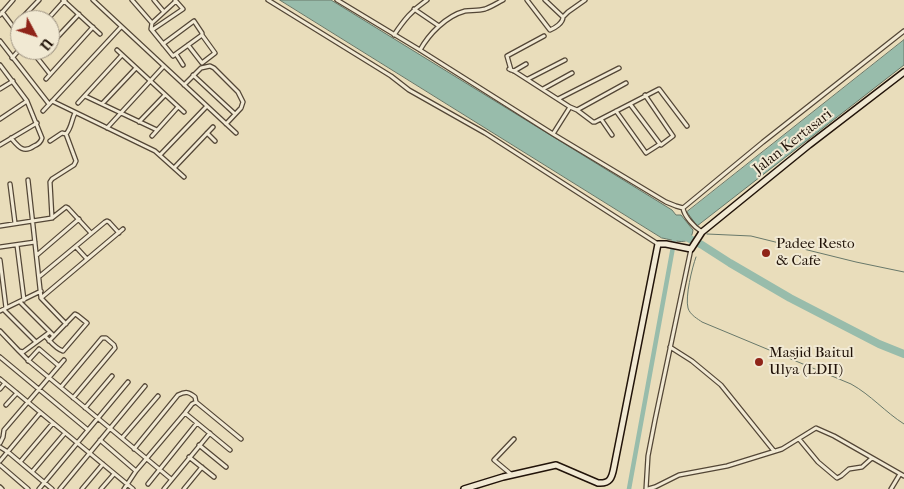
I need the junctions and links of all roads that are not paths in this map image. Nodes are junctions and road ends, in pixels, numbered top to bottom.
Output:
1 (13, 0) edge
2 (39, 0) edge
3 (64, 0) edge
4 (93, 0) edge
5 (132, 0) edge
6 (154, 0) edge
7 (176, 0) edge
8 (268, 0) edge
9 (337, 0) edge
10 (427, 0) edge
11 (503, 0) edge
12 (527, 0) edge
13 (545, 0) edge
14 (585, 0) edge
15 (414, 9) junction
16 (30, 10) edge
17 (56, 10) edge
18 (164, 12) junction
19 (1, 14) edge
20 (79, 14) junction
21 (564, 17) junction
22 (152, 23) junction
23 (10, 24) edge
24 (439, 26) junction
25 (93, 27) junction
26 (121, 27) junction
27 (152, 30) junction
28 (904, 30) edge
29 (60, 34) edge
30 (100, 34) dead end
31 (202, 35) junction
32 (394, 35) junction
33 (544, 36) dead end
34 (0, 42) edge
35 (163, 44) junction
36 (188, 45) junction
37 (117, 50) dead end
38 (420, 50) junction
39 (176, 54) junction
40 (10, 55) edge
41 (122, 55) junction
42 (14, 60) edge
43 (40, 60) edge
44 (565, 60) dead end
45 (526, 64) dead end
46 (183, 65) dead end
47 (164, 66) junction
48 (0, 67) edge
49 (136, 68) junction
50 (620, 68) dead end
51 (511, 70) junction
52 (904, 72) edge
53 (572, 73) dead end
54 (50, 74) junction
55 (193, 75) junction
56 (46, 78) dead end
57 (527, 79) junction
58 (13, 81) junction
59 (150, 81) junction
60 (626, 83) dead end
61 (184, 84) junction
62 (543, 89) junction
63 (0, 90) edge
64 (165, 95) junction
65 (84, 96) junction
66 (645, 96) junction
67 (558, 100) junction
68 (27, 102) junction
69 (50, 103) junction
70 (78, 103) dead end
71 (102, 104) junction
72 (630, 104) junction
73 (207, 106) junction
74 (178, 107) junction
75 (570, 107) junction
76 (577, 110) junction
77 (43, 111) dead end
78 (616, 111) junction
79 (184, 112) dead end
80 (75, 113) junction
81 (120, 113) junction
82 (235, 114) junction
83 (0, 119) edge
84 (601, 119) junction
85 (37, 122) junction
86 (139, 122) junction
87 (226, 124) junction
88 (686, 126) dead end
89 (213, 127) dead end
90 (107, 128) junction
91 (157, 130) junction
92 (207, 133) junction
93 (236, 133) dead end
94 (66, 134) junction
95 (554, 134) junction
96 (612, 135) dead end
97 (152, 136) dead end
98 (11, 138) junction
99 (50, 141) dead end
100 (215, 141) dead end
101 (660, 144) junction
102 (0, 145) edge
103 (160, 155) junction
104 (174, 168) junction
105 (184, 177) dead end
106 (28, 180) dead end
107 (10, 184) dead end
108 (684, 210) junction
109 (52, 218) junction
110 (79, 219) junction
111 (33, 220) junction
112 (15, 223) junction
113 (0, 226) edge
114 (122, 230) dead end
115 (91, 233) junction
116 (119, 233) junction
117 (701, 234) junction
118 (35, 242) junction
119 (658, 244) junction
120 (17, 245) junction
121 (0, 247) edge
122 (76, 247) junction
123 (692, 247) junction
124 (37, 255) junction
125 (87, 259) junction
126 (0, 260) edge
127 (39, 276) junction
128 (41, 291) junction
129 (42, 298) junction
130 (24, 300) junction
131 (20, 302) junction
132 (3, 310) edge
133 (66, 324) junction
134 (0, 331) edge
135 (50, 332) junction
136 (45, 336) junction
137 (54, 336) junction
138 (49, 341) junction
139 (36, 343) junction
140 (670, 347) junction
141 (39, 349) junction
142 (19, 351) junction
143 (0, 357) edge
144 (64, 360) dead end
145 (28, 361) junction
146 (59, 366) junction
147 (112, 376) dead end
148 (0, 378) edge
149 (49, 378) junction
150 (128, 382) dead end
151 (5, 383) junction
152 (145, 386) dead end
153 (61, 387) junction
154 (0, 389) edge
155 (38, 390) junction
156 (17, 393) junction
157 (158, 396) dead end
158 (73, 398) junction
159 (28, 402) junction
160 (196, 402) junction
161 (6, 405) dead end
162 (85, 408) junction
163 (40, 413) junction
164 (185, 413) junction
165 (98, 418) junction
166 (53, 423) junction
167 (197, 423) junction
168 (0, 425) edge
169 (110, 428) junction
170 (4, 430) junction
171 (88, 430) junction
172 (65, 433) junction
173 (210, 433) junction
174 (122, 438) junction
175 (241, 439) dead end
176 (514, 439) dead end
177 (799, 439) junction
178 (100, 440) junction
179 (0, 443) edge
180 (77, 443) junction
181 (199, 445) junction
182 (0, 447) edge
183 (134, 449) junction
184 (230, 450) dead end
185 (774, 451) junction
186 (8, 452) junction
187 (89, 453) junction
188 (189, 457) junction
189 (872, 458) junction
190 (147, 459) junction
191 (0, 460) edge
192 (20, 462) junction
193 (103, 464) junction
194 (0, 465) edge
195 (202, 467) junction
196 (226, 467) dead end
197 (160, 470) junction
198 (136, 471) junction
199 (32, 472) junction
200 (114, 474) junction
201 (512, 475) junction
202 (902, 475) edge
203 (214, 477) dead end
204 (171, 479) junction
205 (44, 483) junction
206 (128, 484) junction
207 (148, 484) dead end
208 (28, 489) edge
209 (39, 489) edge
210 (52, 489) edge
211 (60, 489) edge
212 (82, 489) edge
213 (101, 489) edge
214 (124, 489) edge
215 (133, 489) edge
216 (164, 489) edge
217 (184, 489) edge
218 (464, 489) edge
219 (646, 489) edge
220 (891, 489) edge

1 - 19 street
2 - 16 street
3 - 17 street
3 - 20 street
4 - 26 street
5 - 22 street
6 - 18 street
7 - 18 street
7 - 27 street
8 - 119 street
9 - 32 street
10 - 15 street
11 - 24 street
12 - 21 street
13 - 21 street
14 - 21 street
15 - 24 street
15 - 32 street
18 - 22 street
19 - 23 street
20 - 25 street
20 - 29 street
22 - 27 street
24 - 38 street
25 - 30 street
25 - 54 street
26 - 47 street
26 - 69 street
27 - 35 street
28 - 108 street
31 - 35 street
31 - 36 street
31 - 36 street
32 - 38 street
33 - 51 street
34 - 40 street
35 - 39 street
36 - 39 street
37 - 41 street
38 - 95 street
39 - 46 street
41 - 49 street
41 - 65 street
42 - 69 street
43 - 54 street
44 - 57 street
45 - 51 street
47 - 59 street
47 - 61 street
48 - 58 street
49 - 59 street
49 - 71 street
50 - 67 street
51 - 57 street
52 - 117 street, Jalan Kertasari
53 - 62 street
54 - 56 street
55 - 61 street
55 - 82 street
55 - 82 street
57 - 62 street
58 - 63 street
58 - 68 street
59 - 64 street
59 - 81 street
60 - 76 street
61 - 73 street
62 - 67 street
64 - 74 street
64 - 86 street
65 - 70 street
65 - 71 street
66 - 72 street
66 - 88 street
66 - 101 street
67 - 75 street
68 - 83 street
68 - 85 street
69 - 77 street
69 - 80 street
71 - 81 street
72 - 78 street
72 - 101 street
73 - 87 street
73 - 103 street
74 - 79 street
74 - 91 street
75 - 76 street
75 - 95 street
76 - 84 street
78 - 84 street
78 - 101 street
80 - 90 street
80 - 94 street
81 - 86 street
81 - 90 street
82 - 87 street
84 - 96 street
85 - 98 street
85 - 98 street
86 - 91 street
87 - 93 street
89 - 92 street
90 - 103 street
91 - 97 street
92 - 100 street
92 - 104 street
94 - 99 street
94 - 109 street
95 - 108 street
98 - 102 street
103 - 104 street
104 - 105 street
106 - 111 street
107 - 112 street
108 - 117 street
109 - 110 street
109 - 111 street
110 - 115 street
110 - 124 street
111 - 112 street
111 - 118 street
112 - 113 street
114 - 116 street
115 - 116 street
115 - 122 street
116 - 125 street
117 - 123 street, Jalan Kertasari
118 - 120 street
118 - 124 street
119 - 123 street
119 - 201 street
120 - 121 street
120 - 130 street
122 - 125 street
122 - 127 street
123 - 140 street
124 - 127 street
125 - 129 street
126 - 132 street
127 - 128 street
128 - 129 street
128 - 130 street
129 - 133 street
130 - 131 street
131 - 132 street
131 - 135 street
132 - 139 street
133 - 137 street
133 - 138 street
134 - 142 street
135 - 136 street
135 - 137 street
136 - 138 street
136 - 139 street
137 - 138 street
139 - 141 street
139 - 142 street
140 - 185 street
140 - 219 street
141 - 145 street
141 - 146 street
142 - 145 street
143 - 155 street
144 - 146 street
145 - 149 street
146 - 149 street
147 - 162 street
148 - 151 street
149 - 153 street
149 - 155 street
150 - 165 street
151 - 154 street
151 - 156 street
152 - 169 street
153 - 158 street
153 - 158 street
155 - 159 street
155 - 171 street
156 - 159 street
156 - 161 street
157 - 174 street
158 - 162 street
159 - 163 street
159 - 170 street
160 - 164 street
160 - 175 street
160 - 183 street
162 - 165 street
163 - 166 street
163 - 186 street
164 - 167 street
164 - 190 street
165 - 169 street
165 - 171 street
166 - 172 street
166 - 192 street
167 - 173 street
167 - 197 street
168 - 170 street
169 - 174 street
169 - 178 street
170 - 179 street
171 - 180 street
172 - 180 street
172 - 199 street
173 - 181 street
173 - 184 street
174 - 183 street
176 - 201 street
177 - 185 street
177 - 189 street
177 - 189 street
178 - 187 street
178 - 198 street
180 - 187 street
180 - 205 street
181 - 188 street
181 - 196 street
182 - 186 street
183 - 190 street
185 - 219 street
186 - 191 street
186 - 192 street
187 - 193 street
187 - 211 street
188 - 195 street
188 - 204 street
189 - 202 street
190 - 197 street
190 - 198 street
192 - 199 street
193 - 200 street
193 - 212 street
194 - 208 street
195 - 203 street
195 - 217 street
197 - 204 street
197 - 207 street
198 - 206 street
199 - 205 street
200 - 206 street
200 - 213 street
201 - 218 street
202 - 220 street
204 - 216 street
205 - 209 street
205 - 210 street
206 - 214 street
206 - 215 street

